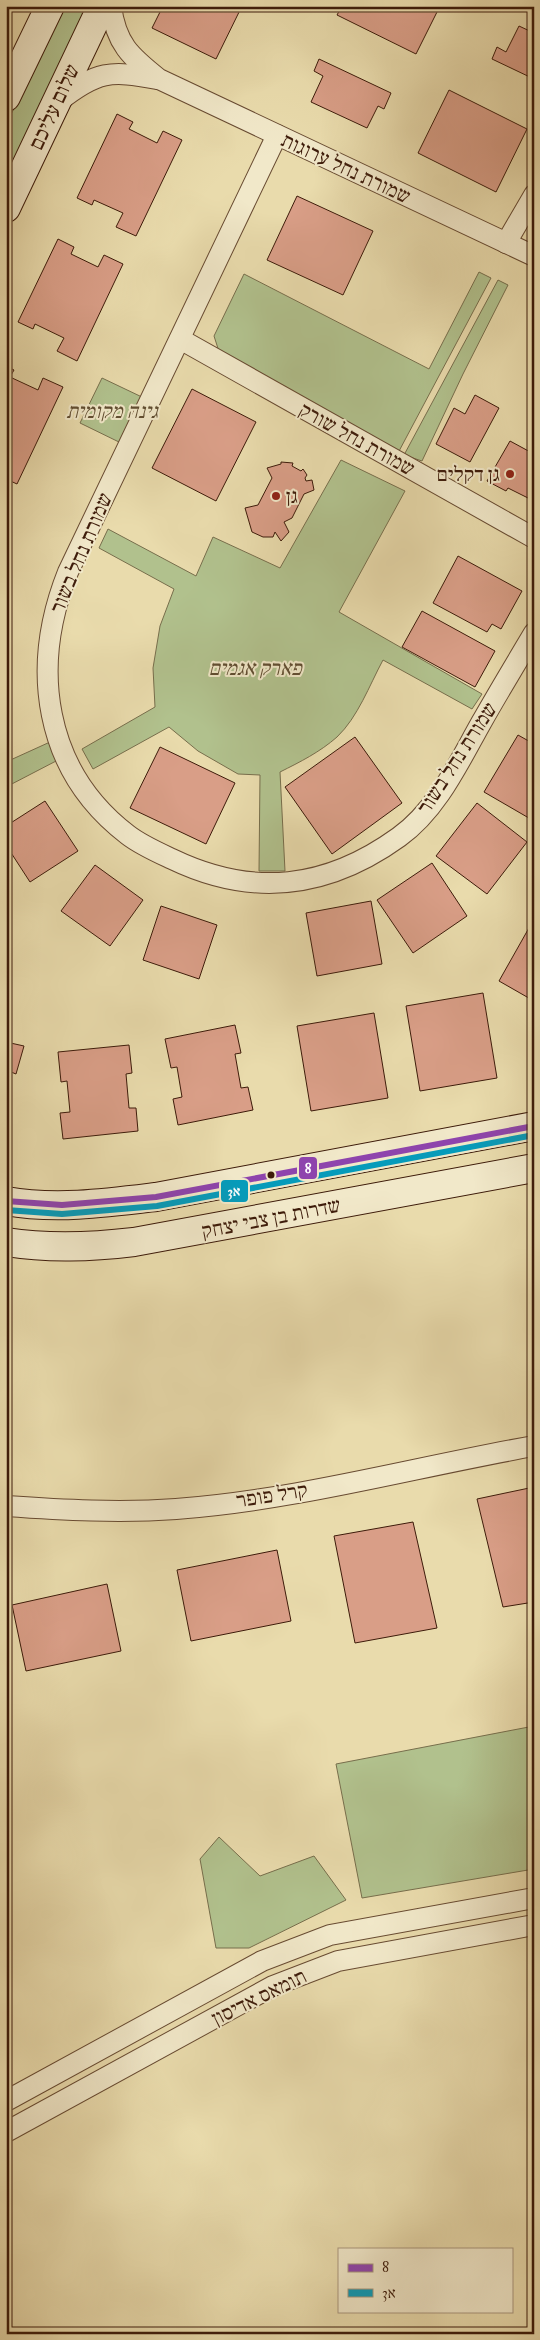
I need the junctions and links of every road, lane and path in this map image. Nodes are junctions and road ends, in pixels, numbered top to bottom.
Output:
1 (50, 6) edge
2 (102, 6) edge
3 (111, 6) edge
4 (159, 79) junction
5 (6, 97) edge
6 (57, 103) junction
7 (277, 135) junction
8 (534, 195) edge
9 (6, 208) edge
10 (506, 243) junction
11 (534, 256) edge
12 (180, 339) junction
13 (534, 538) edge
14 (534, 633) edge
15 (527, 1124) edge
16 (534, 1168) edge
17 (6, 1201) edge
18 (6, 1242) edge
19 (534, 1446) edge
20 (6, 1506) edge
21 (534, 1898) edge
22 (534, 1925) edge
23 (6, 2101) edge
24 (6, 2132) edge

1 - 5 main road
2 - 6 main road, שלום עליכם
3 - 4 street, שמורת נחל ערוגות
4 - 6 street, שמורת נחל ערוגות
4 - 7 street, שמורת נחל ערוגות
6 - 9 main road, שלום עליכם
7 - 10 street, שמורת נחל ערוגות
7 - 12 street, שמורת נחל בשור
8 - 10 street
10 - 11 street, שמורת נחל ערוגות
12 - 13 street, שמורת נחל שורק
12 - 14 street, שמורת נחל בשור
15 - 17 main road, שדרות בן צבי יצחק
16 - 18 main road, שדרות בן צבי יצחק
19 - 20 street, קרל פופר
21 - 23 street, תומאס אדיסון
22 - 24 street, תומאס אדיסון

